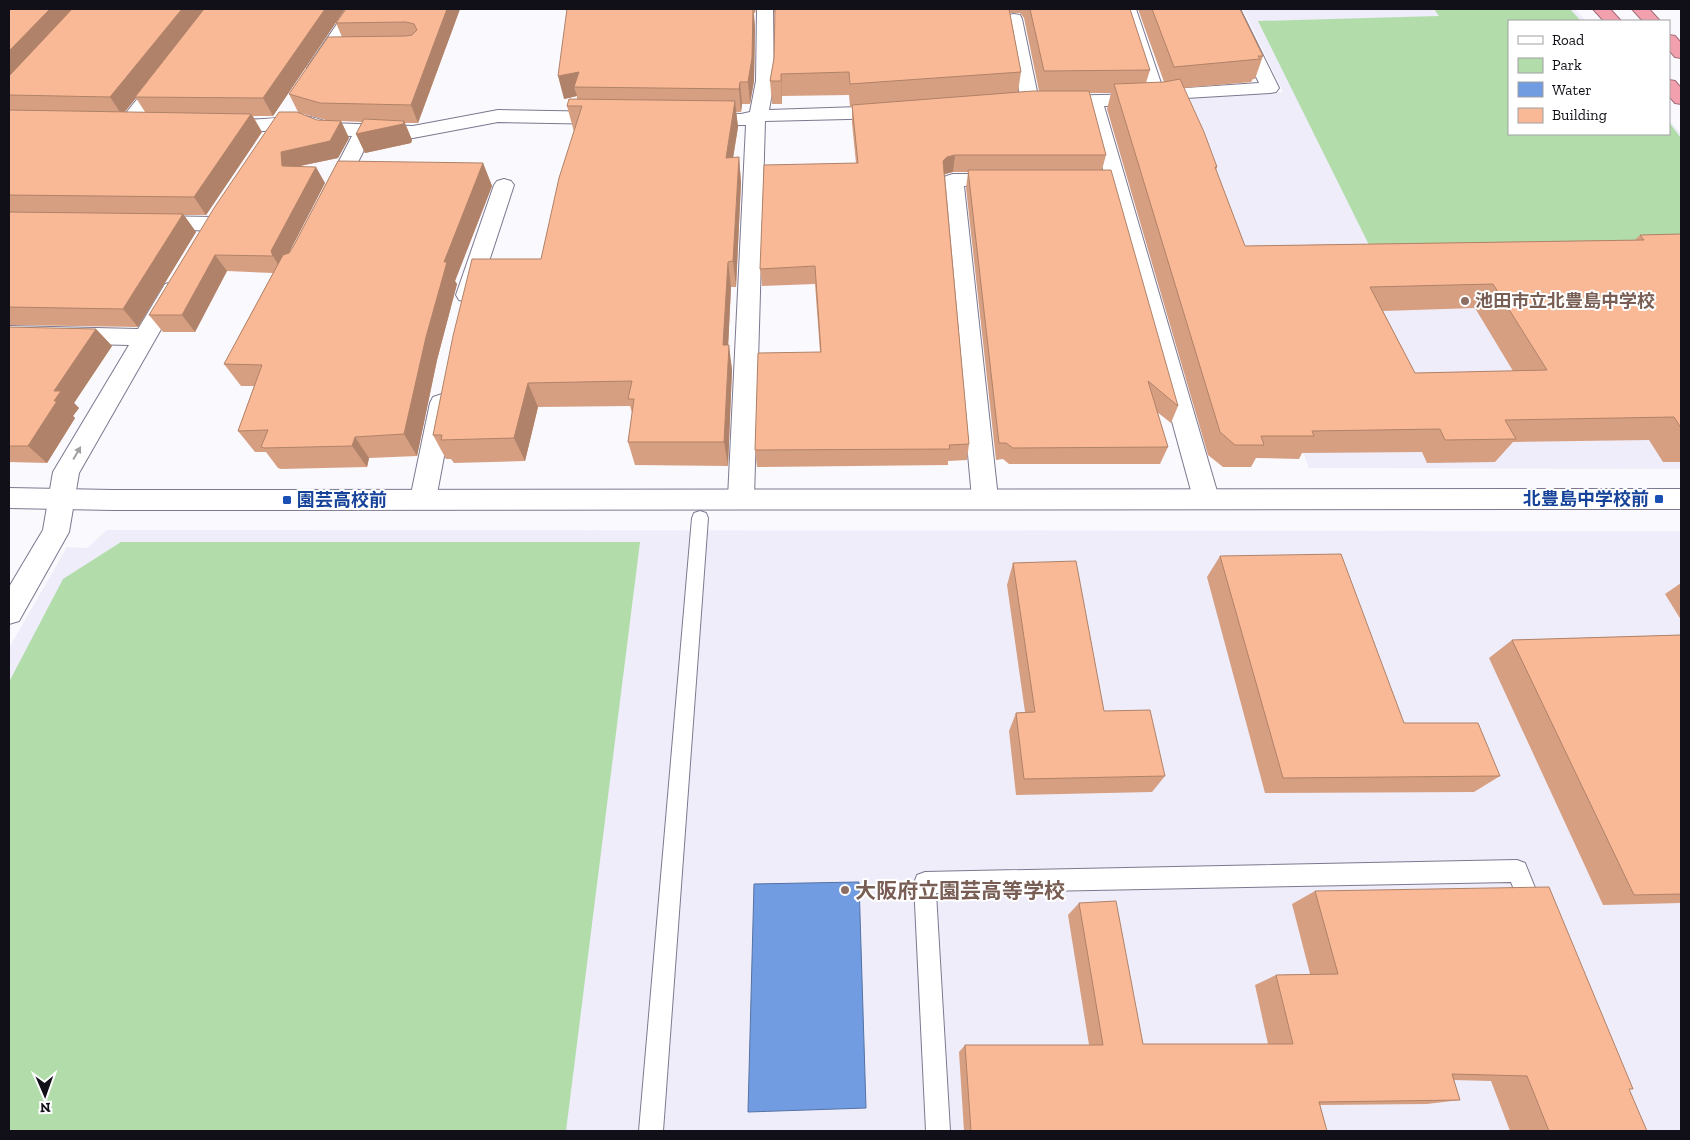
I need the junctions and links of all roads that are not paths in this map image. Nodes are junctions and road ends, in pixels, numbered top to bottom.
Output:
1 (355, 9) edge
2 (1128, 9) edge
3 (1232, 9) edge
4 (1601, 9) edge
5 (1640, 9) edge
6 (765, 19) edge
7 (1014, 19) dead end
8 (1611, 20) edge
9 (1651, 20) edge
10 (1670, 41) edge
11 (329, 48) junction
12 (348, 48) edge
13 (1681, 54) edge
14 (176, 62) edge
15 (307, 82) edge
16 (1670, 86) edge
17 (1157, 99) junction
18 (1681, 99) edge
19 (1030, 101) junction
20 (1094, 102) junction
21 (1010, 103) edge
22 (911, 110) edge
23 (285, 115) junction
24 (759, 116) junction
25 (624, 118) edge
26 (682, 119) edge
27 (148, 122) edge
28 (206, 124) edge
29 (364, 131) junction
30 (264, 146) edge
31 (1020, 180) edge
32 (504, 185) dead end
33 (324, 209) edge
34 (135, 223) edge
35 (198, 248) edge
36 (183, 273) edge
37 (463, 313) edge
38 (9, 334) edge
39 (144, 337) junction
40 (447, 378) edge
41 (9, 498) edge
42 (741, 498) junction
43 (986, 498) junction
44 (1206, 498) junction
45 (63, 499) junction
46 (423, 499) junction
47 (1681, 499) edge
48 (700, 518) dead end
49 (9, 612) edge
50 (1539, 925) edge
51 (651, 1131) edge
52 (938, 1131) edge

1 - 11 street
2 - 17 street
3 - 17 street
4 - 8 highway
5 - 9 highway
6 - 24 street
7 - 19 street
10 - 13 highway
11 - 12 street
11 - 15 street
14 - 27 street
16 - 18 highway
17 - 20 street
19 - 20 street
19 - 21 street
20 - 44 street
22 - 24 street
23 - 28 street
23 - 29 street
23 - 30 street
24 - 26 street
24 - 42 street
25 - 29 street
29 - 33 street
31 - 43 street
32 - 37 street
34 - 35 street
36 - 39 street
38 - 39 street
45 -> 39 street
40 - 46 street
41 - 45 street
42 - 43 street
42 - 46 street
43 - 44 street
44 - 47 street
45 - 46 street
45 - 49 street
48 - 51 lane
50 - 52 lane

